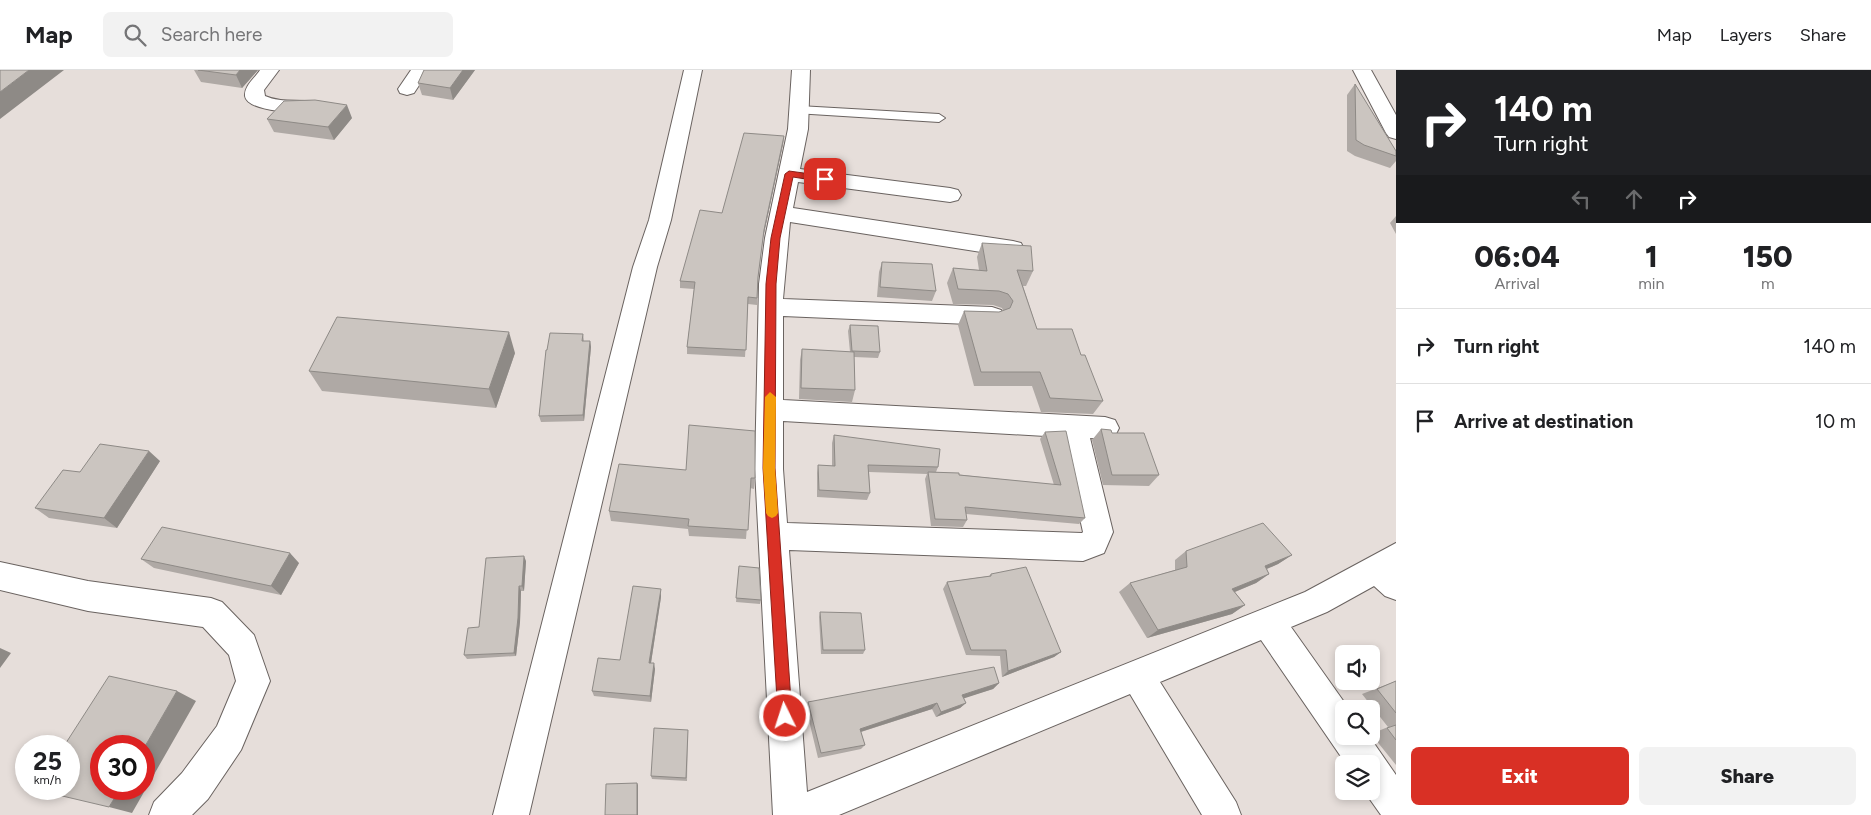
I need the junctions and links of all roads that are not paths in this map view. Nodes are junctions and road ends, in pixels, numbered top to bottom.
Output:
1 (270, 70) edge
2 (420, 70) edge
3 (693, 70) edge
4 (801, 70) edge
5 (1362, 70) edge
6 (407, 89) dead end
7 (315, 107) edge
8 (799, 110) junction
9 (939, 118) dead end
10 (1396, 133) edge
11 (789, 174) junction
12 (950, 195) dead end
13 (781, 213) junction
14 (1013, 249) edge
15 (771, 307) junction
16 (992, 316) edge
17 (770, 410) junction
18 (1073, 426) junction
19 (1105, 428) edge
20 (774, 536) junction
21 (1390, 570) edge
22 (0, 576) edge
23 (1268, 622) junction
24 (1137, 675) junction
25 (1335, 718) edge
26 (1380, 783) edge
27 (1396, 806) edge
28 (167, 815) edge
29 (511, 815) edge
30 (791, 815) edge
31 (795, 815) edge
32 (1224, 815) edge

1 - 7 street
2 - 6 street
3 - 29 street
4 - 8 street
5 - 10 street
8 - 9 lane
8 - 11 street
11 - 12 street
11 - 13 street
13 - 14 street
13 - 15 street
15 - 16 street
15 - 17 street
17 - 18 street
17 - 20 street
18 - 19 street
18 - 20 street
20 - 30 street
21 - 23 street
22 - 28 street
23 - 24 street
23 - 25 street
24 - 31 street
24 - 32 street
26 - 27 street

